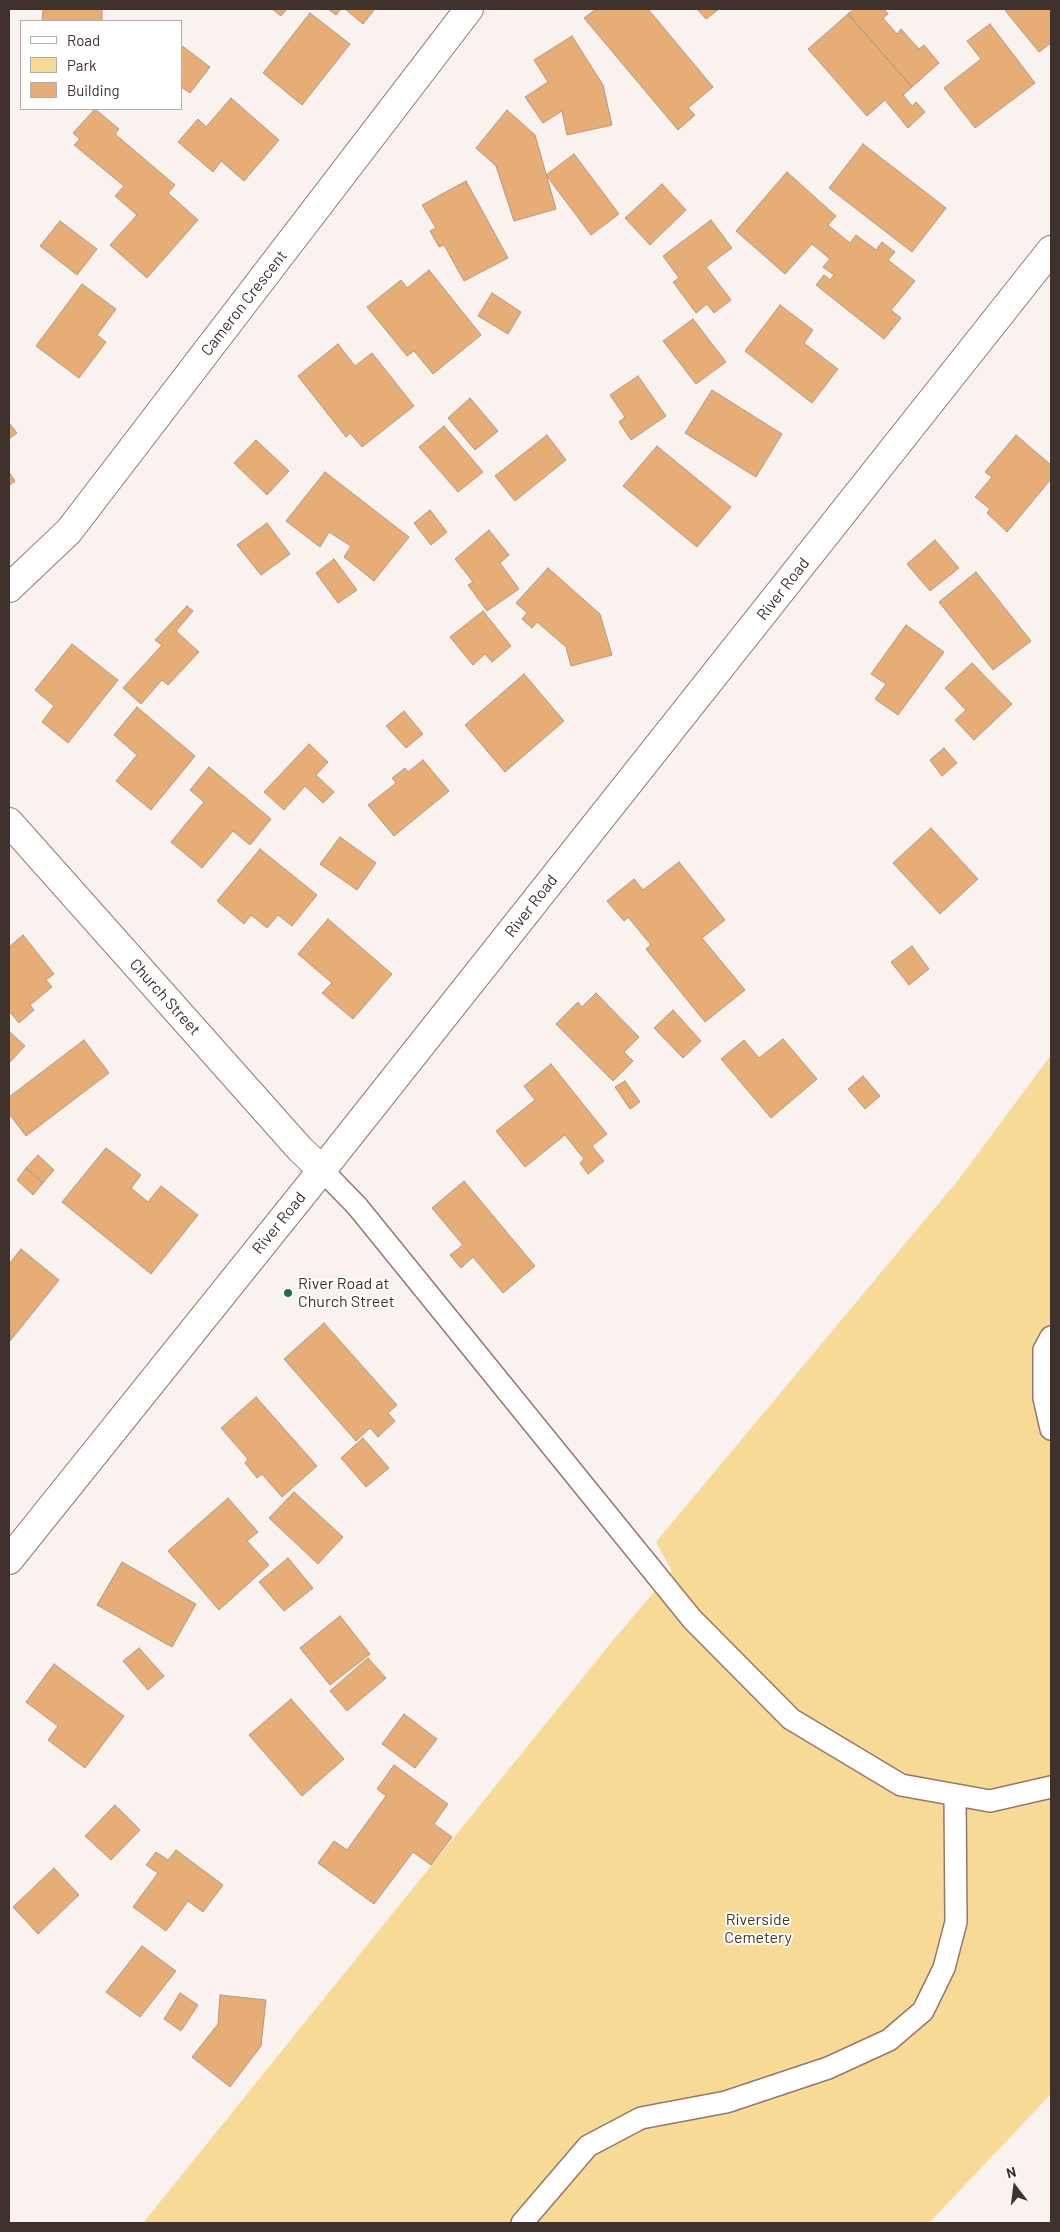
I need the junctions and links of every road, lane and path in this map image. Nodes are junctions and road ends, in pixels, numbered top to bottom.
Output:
1 (470, 9) edge
2 (1051, 250) edge
3 (9, 588) edge
4 (9, 822) edge
5 (322, 1170) junction
6 (1051, 1337) edge
7 (1051, 1429) edge
8 (9, 1560) edge
9 (1051, 1787) edge
10 (955, 1795) junction
11 (522, 2223) edge

1 - 3 street, Cameron Crescent
2 - 5 street, River Road
4 - 5 street, Church Street
5 - 8 street, River Road
5 - 10 lane
6 - 7 lane
9 - 10 lane
10 - 11 lane

